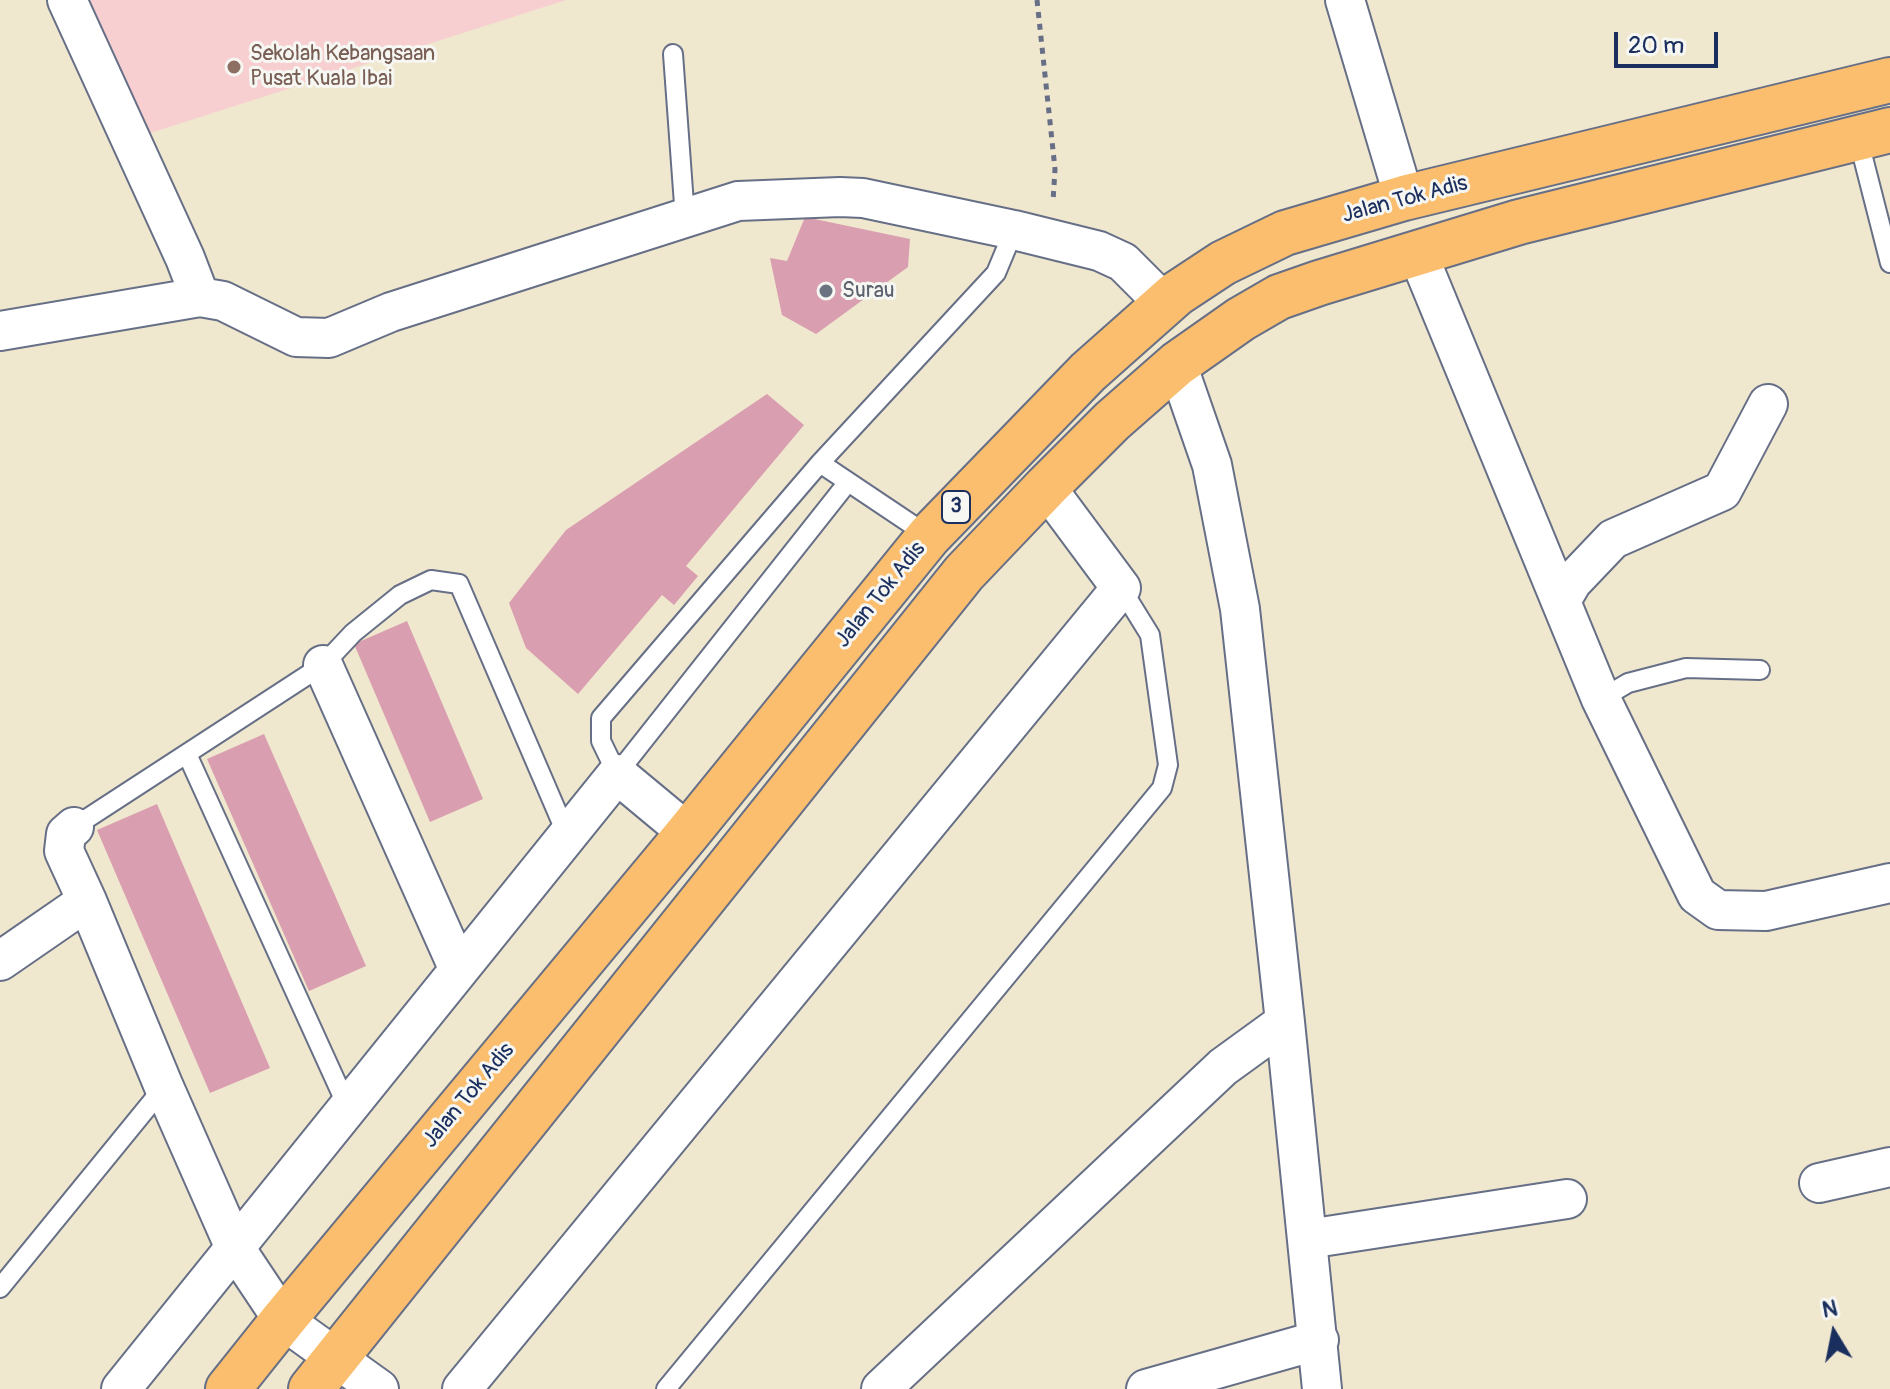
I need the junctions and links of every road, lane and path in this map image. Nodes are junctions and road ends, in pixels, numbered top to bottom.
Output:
1 (67, 0) edge
2 (1037, 0) edge
3 (1345, 0) edge
4 (673, 54) dead end
5 (1890, 80) edge
6 (1874, 134) edge
7 (1404, 198) junction
8 (685, 218) junction
9 (1014, 230) junction
10 (1051, 239) junction
11 (1417, 252) junction
12 (1890, 263) edge
13 (200, 297) junction
14 (1165, 304) junction
15 (0, 331) edge
16 (1177, 364) junction
17 (1768, 404) dead end
18 (820, 463) junction
19 (848, 482) junction
20 (1046, 487) junction
21 (929, 536) junction
22 (1121, 588) junction
23 (1561, 601) junction
24 (323, 665) junction
25 (1760, 670) dead end
26 (1601, 699) junction
27 (187, 754) junction
28 (617, 774) junction
29 (74, 827) joint
30 (688, 833) junction
31 (567, 835) junction
32 (1890, 883) edge
33 (87, 901) junction
34 (0, 961) edge
35 (459, 970) junction
36 (1285, 1022) junction
37 (164, 1087) junction
38 (348, 1108) junction
39 (1890, 1167) edge
40 (1819, 1183) dead end
41 (1567, 1199) dead end
42 (1308, 1239) junction
43 (235, 1248) junction
44 (0, 1288) edge
45 (283, 1320) junction
46 (1319, 1340) junction
47 (323, 1374) edge
48 (121, 1389) edge
49 (228, 1389) edge
50 (379, 1389) edge
51 (462, 1389) edge
52 (666, 1389) edge
53 (881, 1389) edge
54 (1146, 1389) edge
55 (1322, 1389) edge

1 - 13 street
2 - 10 path
3 - 7 street
4 - 8 lane
5 - 7 main road, Jalan Tok Adis / 3
6 - 11 main road, 3
6 - 12 lane
7 - 14 main road, Jalan Tok Adis / 3
8 - 9 street
8 - 13 street
9 - 10 street
9 - 18 lane
10 - 14 street
11 - 16 main road, 3
11 - 23 street
13 - 15 street
14 - 21 main road, Jalan Tok Adis / 3
16 - 20 main road, 3
16 - 36 street
17 - 23 street
18 - 19 lane
18 - 28 lane
19 - 21 lane
19 - 28 lane
20 - 22 street
20 - 47 main road, 3
21 - 30 main road, Jalan Tok Adis / 3
22 - 51 street
22 - 52 lane
23 - 26 street
24 - 27 lane
24 - 31 lane
24 - 35 street
25 - 26 lane
26 - 32 street
27 - 29 lane
27 - 38 lane
28 - 30 street
28 - 31 street
29 - 33 street
30 - 45 main road, Jalan Tok Adis / 3
31 - 35 street
33 - 34 street
33 - 37 street
35 - 38 street
36 - 42 street
36 - 53 street
37 - 43 street
37 - 44 lane
38 - 43 street
39 - 40 street
41 - 42 street
42 - 46 street
43 - 45 street
43 - 48 street
45 - 47 street
45 - 49 main road, Jalan Tok Adis / 3
46 - 54 street
46 - 55 street
47 - 50 street

